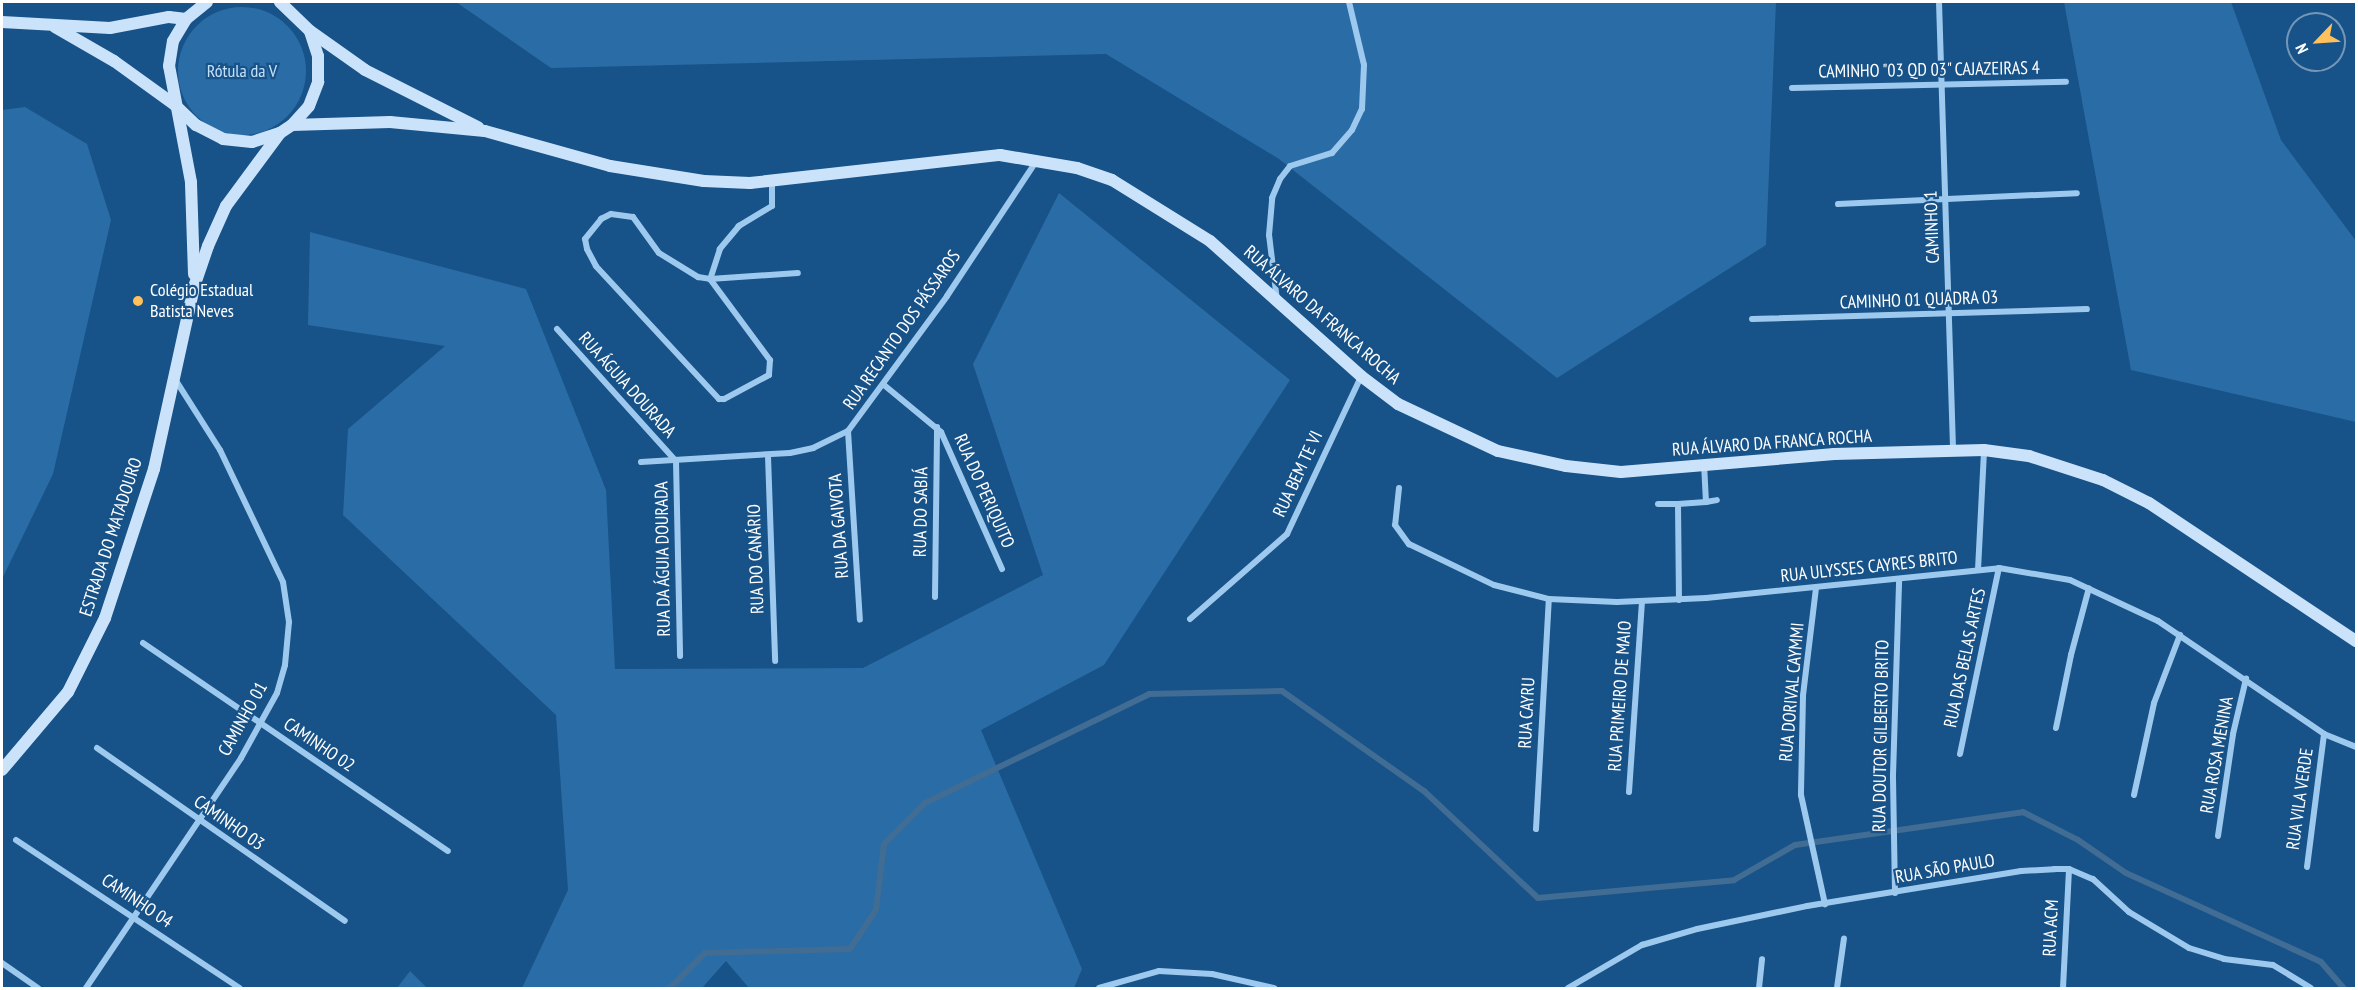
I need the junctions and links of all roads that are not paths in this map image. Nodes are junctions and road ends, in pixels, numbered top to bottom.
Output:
1 (280, 2) edge
2 (1349, 2) edge
3 (1938, 2) edge
4 (200, 4) edge
5 (289, 5) edge
6 (186, 19) junction
7 (2, 21) edge
8 (56, 27) junction
9 (310, 31) junction
10 (1941, 82) junction
11 (2066, 82) dead end
12 (1792, 88) dead end
13 (175, 105) junction
14 (292, 125) junction
15 (485, 131) junction
16 (280, 133) junction
17 (1037, 159) junction
18 (772, 180) junction
19 (2077, 193) dead end
20 (1946, 200) junction
21 (1838, 204) dead end
22 (798, 273) dead end
23 (710, 279) junction
24 (194, 287) junction
25 (1277, 300) junction
26 (2088, 309) dead end
27 (1951, 314) junction
28 (1752, 319) dead end
29 (557, 329) dead end
30 (1361, 376) junction
31 (174, 377) junction
32 (884, 385) junction
33 (937, 427) junction
34 (848, 431) junction
35 (1984, 450) junction
36 (1953, 451) junction
37 (768, 456) junction
38 (675, 461) junction
39 (641, 462) dead end
40 (1704, 466) junction
41 (1399, 488) dead end
42 (1717, 500) dead end
43 (1706, 502) junction
44 (1658, 504) dead end
45 (1678, 504) junction
46 (1999, 568) junction
47 (1002, 569) dead end
48 (1978, 570) junction
49 (1899, 579) junction
50 (1816, 588) junction
51 (2089, 588) junction
52 (935, 597) dead end
53 (1549, 599) junction
54 (1679, 600) junction
55 (1642, 602) junction
56 (1190, 619) dead end
57 (860, 620) dead end
58 (2180, 635) junction
59 (2356, 641) edge
60 (143, 643) dead end
61 (680, 656) dead end
62 (775, 661) dead end
63 (2246, 679) junction
64 (261, 723) junction
65 (2056, 728) dead end
66 (2324, 734) junction
67 (2356, 747) edge
68 (97, 748) dead end
69 (1960, 754) dead end
70 (2, 770) edge
71 (1629, 792) dead end
72 (2134, 795) dead end
73 (198, 820) junction
74 (1536, 829) dead end
75 (2218, 836) dead end
76 (16, 840) dead end
77 (448, 851) dead end
78 (2307, 867) dead end
79 (2069, 869) junction
80 (1895, 893) junction
81 (1825, 904) junction
82 (133, 916) junction
83 (345, 921) dead end
84 (1844, 938) dead end
85 (1762, 959) dead end
86 (2, 963) edge
87 (38, 988) edge
88 (86, 988) edge
89 (240, 988) edge
90 (1099, 988) edge
91 (1274, 988) edge
92 (1568, 988) edge
93 (1759, 988) edge
94 (1837, 988) edge
95 (2062, 988) edge
96 (2311, 988) edge

1 - 5 main road
2 - 25 street
3 - 10 street, CAMINHO 1
4 - 6 main road, ESTRADA DO MATADOURO
5 - 9 main road
6 - 8 main road
6 - 13 main road, ESTRADA DO MATADOURO
7 - 8 main road
8 - 13 main road
9 - 14 main road
9 - 15 main road, RUA ÁLVARO DA FRANCA ROCHA
10 - 11 street, CAMINHO "03 QD 03" CAJAZEIRAS 4
10 - 12 street, CAMINHO "03 QD 03" CAJAZEIRAS 4
10 - 20 street, CAMINHO 1
13 - 16 main road
13 - 24 main road, ESTRADA DO MATADOURO
14 - 15 main road, RUA ÁLVARO DA FRANCA ROCHA
14 - 16 main road
15 - 18 main road, RUA ÁLVARO DA FRANCA ROCHA
16 - 24 main road, ESTRADA DO MATADOURO
17 - 18 main road, RUA ÁLVARO DA FRANCA ROCHA
17 - 25 main road, RUA ÁLVARO DA FRANCA ROCHA
17 - 32 street, RUA RECANTO DOS PÁSSAROS
18 - 23 street
19 - 20 street
20 - 21 street
20 - 27 street, CAMINHO 1
22 - 23 street
23 - 23 street
24 - 31 main road, ESTRADA DO MATADOURO
25 - 30 main road, RUA ÁLVARO DA FRANCA ROCHA
26 - 27 street, CAMINHO 01 QUADRA 03
27 - 28 street, CAMINHO 01 QUADRA 03
27 - 36 street, CAMINHO 1
29 - 38 street, RUA ÁGUIA DOURADA
30 - 40 main road, RUA ÁLVARO DA FRANCA ROCHA
30 - 56 street, RUA BEM TE VI
31 - 64 street, CAMINHO 01
31 - 70 main road, ESTRADA DO MATADOURO
32 - 33 street
32 - 34 street, RUA RECANTO DOS PÁSSAROS
33 - 47 street, RUA DO PERIQUITO
33 - 52 street, RUA DO SABIÁ
34 - 37 street, RUA RECANTO DOS PÁSSAROS
34 - 57 street, RUA DA GAIVOTA
35 - 36 main road, RUA ÁLVARO DA FRANCA ROCHA
35 - 48 street
35 - 59 main road, RUA ÁLVARO DA FRANCA ROCHA
36 - 40 main road, RUA ÁLVARO DA FRANCA ROCHA
37 - 38 street, RUA RECANTO DOS PÁSSAROS
37 - 62 street, RUA DO CANÁRIO
38 - 39 street, RUA RECANTO DOS PÁSSAROS
38 - 61 street, RUA DA ÁGUIA DOURADA
40 - 43 street
41 - 53 street, RUA ULYSSES CAYRES BRITO
42 - 43 street
43 - 45 street
44 - 45 street
45 - 54 street
46 - 48 street, RUA ULYSSES CAYRES BRITO
46 - 51 street, RUA ULYSSES CAYRES BRITO
46 - 69 street, RUA DAS BELAS ARTES
48 - 49 street, RUA ULYSSES CAYRES BRITO
49 - 50 street, RUA ULYSSES CAYRES BRITO
49 - 80 street, RUA DOUTOR GILBERTO BRITO
50 - 54 street, RUA ULYSSES CAYRES BRITO
50 - 81 street, RUA DORIVAL CAYMMI
51 - 58 street, RUA ULYSSES CAYRES BRITO
51 - 65 street
53 - 55 street, RUA ULYSSES CAYRES BRITO
53 - 74 street, RUA CAYRU
54 - 55 street, RUA ULYSSES CAYRES BRITO
55 - 71 street, RUA PRIMEIRO DE MAIO
58 - 63 street, RUA ULYSSES CAYRES BRITO
58 - 72 street
60 - 64 street, CAMINHO 02
63 - 66 street, RUA ULYSSES CAYRES BRITO
63 - 75 street, RUA ROSA MENINA
64 - 73 street, CAMINHO 01
64 - 77 street, CAMINHO 02
66 - 67 street, RUA ULYSSES CAYRES BRITO
66 - 78 street, RUA VILA VERDE
68 - 73 street, CAMINHO 03
73 - 82 street, CAMINHO 01
73 - 83 street, CAMINHO 03
76 - 82 street, CAMINHO 04
79 - 80 street, RUA SÃO PAULO
79 - 95 street, RUA ACM
79 - 96 street, RUA SÃO PAULO
80 - 81 street, RUA SÃO PAULO
81 - 92 street, RUA SÃO PAULO
82 - 88 street, CAMINHO 01
82 - 89 street, CAMINHO 04
84 - 94 street
85 - 93 street
86 - 87 street
90 - 91 street

